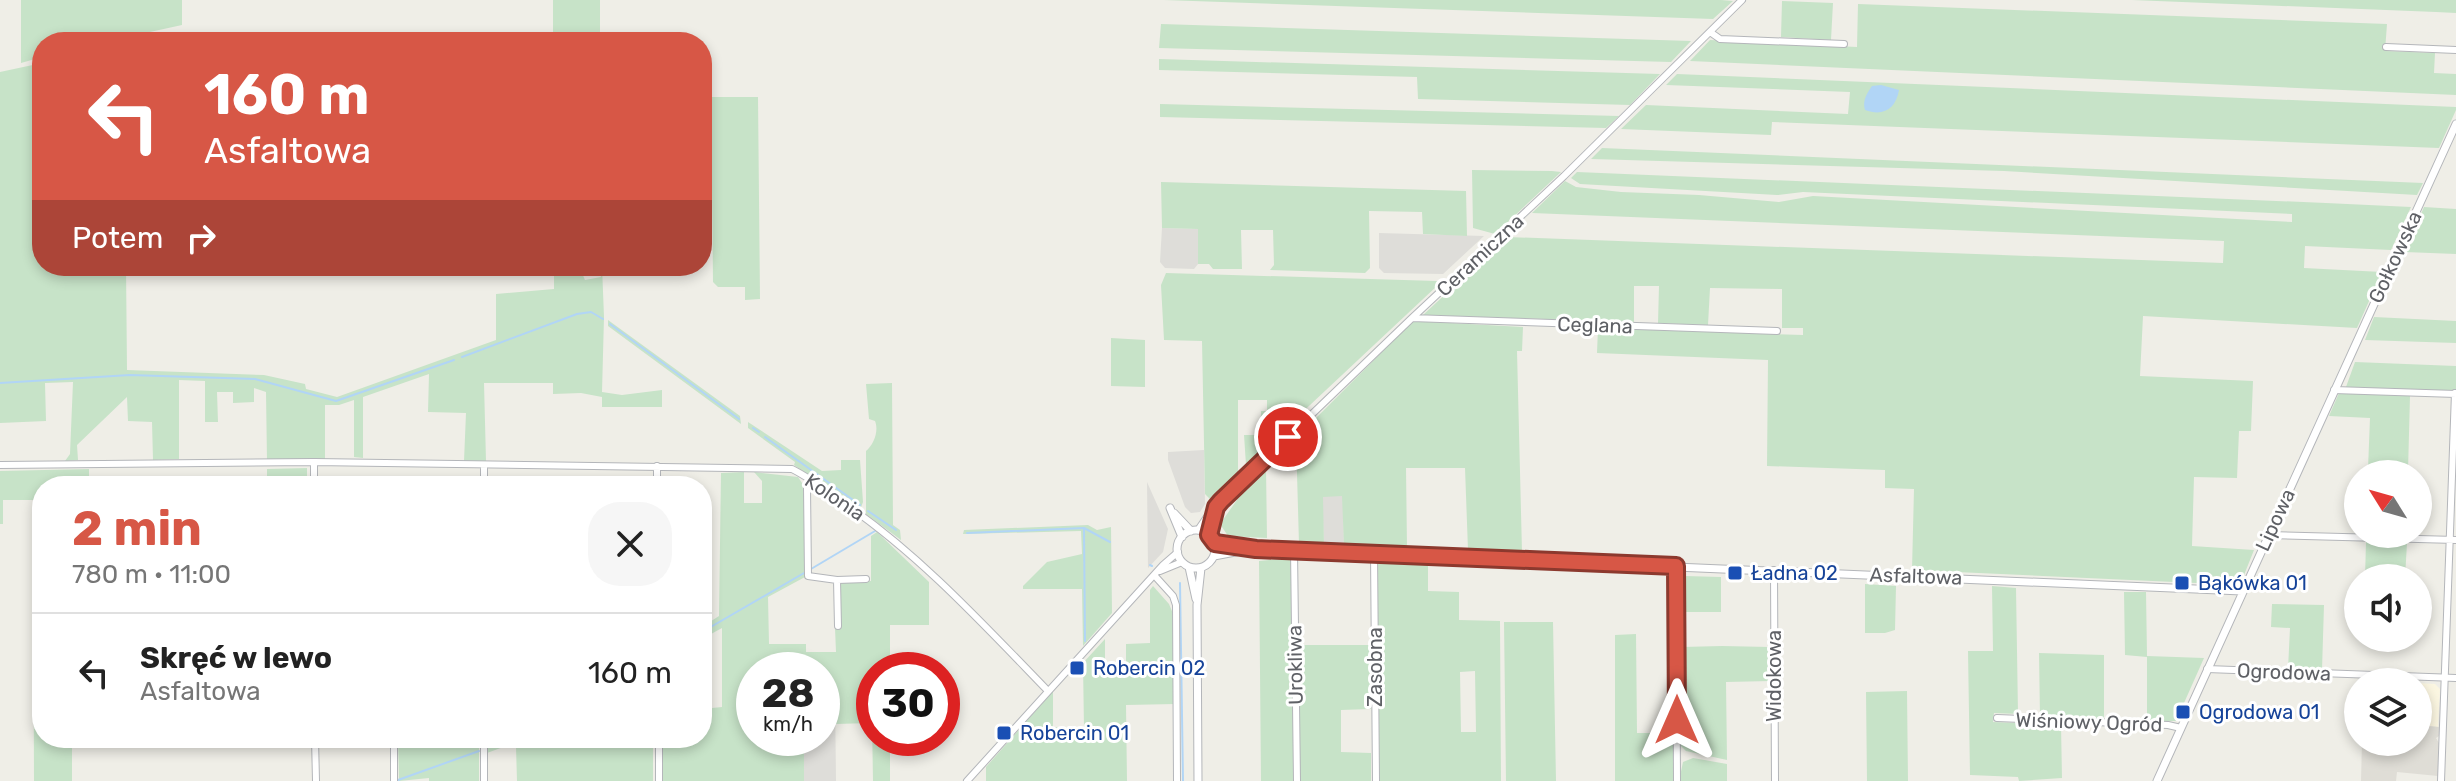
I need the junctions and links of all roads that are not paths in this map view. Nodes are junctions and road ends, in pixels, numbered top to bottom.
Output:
1 (1742, 0) edge
2 (1710, 32) junction
3 (1844, 44) dead end
4 (2386, 47) dead end
5 (2456, 50) edge
6 (2456, 124) edge
7 (1412, 318) junction
8 (1777, 331) dead end
9 (2334, 390) junction
10 (2456, 394) edge
11 (314, 462) junction
12 (0, 465) edge
13 (484, 465) junction
14 (657, 466) junction
15 (314, 476) edge
16 (484, 476) edge
17 (657, 476) edge
18 (812, 480) junction
19 (1216, 507) junction
20 (1195, 531) junction
21 (1209, 535) junction
22 (2268, 535) junction
23 (1182, 537) junction
24 (2453, 540) edge
25 (1215, 543) junction
26 (1253, 549) junction
27 (1294, 550) junction
28 (1178, 552) junction
29 (1374, 553) junction
30 (1214, 556) junction
31 (1186, 565) junction
32 (1676, 566) junction
33 (1201, 568) junction
34 (1774, 570) junction
35 (1155, 574) junction
36 (866, 579) dead end
37 (837, 580) junction
38 (2242, 591) junction
39 (1197, 605) junction
40 (838, 626) dead end
41 (2207, 669) junction
42 (2445, 678) junction
43 (2456, 678) edge
44 (1048, 691) junction
45 (1997, 718) dead end
46 (2181, 728) junction
47 (315, 748) edge
48 (394, 748) edge
49 (484, 748) edge
50 (659, 748) edge
51 (316, 781) edge
52 (394, 781) edge
53 (484, 781) edge
54 (659, 781) edge
55 (967, 781) edge
56 (1177, 781) edge
57 (1198, 781) edge
58 (1297, 781) edge
59 (1376, 781) edge
60 (1677, 781) edge
61 (1775, 781) edge
62 (2157, 781) edge
63 (2441, 781) edge

1 - 2 street, Ceramiczna
2 - 3 street
2 - 7 street, Ceramiczna
4 - 5 street
6 - 9 street, Gołkowska
7 - 8 street, Ceglana
7 - 19 street, Ceramiczna
9 - 10 street
9 - 22 street, Lipowa
10 - 24 street
11 - 12 street, Kolonia
11 - 13 street, Kolonia
11 - 15 street
13 - 14 street, Kolonia
13 - 16 street
14 - 17 street
14 - 18 street, Kolonia
18 - 37 street
18 - 44 street, Kolonia
19 - 20 street, Ceramiczna
19 - 21 street
20 - 21 street
20 - 23 street
20 - 23 street
21 - 25 street
22 - 24 street
22 - 38 street, Lipowa
23 - 28 street
24 - 42 street
25 - 26 street, Asfaltowa
25 - 30 street
26 - 27 street, Asfaltowa
26 - 30 street, Asfaltowa
27 - 29 street, Asfaltowa
27 - 58 street, Urokliwa
28 - 31 street
28 - 35 street
29 - 32 street, Asfaltowa
29 - 59 street, Zasobna
30 - 33 street
31 - 33 street
31 - 35 street
31 - 39 street
32 - 34 street, Asfaltowa
32 - 60 street
33 - 39 street
34 - 38 street, Asfaltowa
34 - 61 street, Widokowa
35 - 44 street
35 - 56 street
36 - 37 street
37 - 40 street
38 - 41 street, Lipowa
39 - 57 street
41 - 42 street, Ogrodowa
41 - 46 street, Lipowa
42 - 43 street, Ogrodowa
42 - 63 street
44 - 55 street
45 - 46 street, Wiśniowy Ogród
46 - 62 street, Lipowa
47 - 51 street
48 - 52 street
49 - 53 street
50 - 54 street

